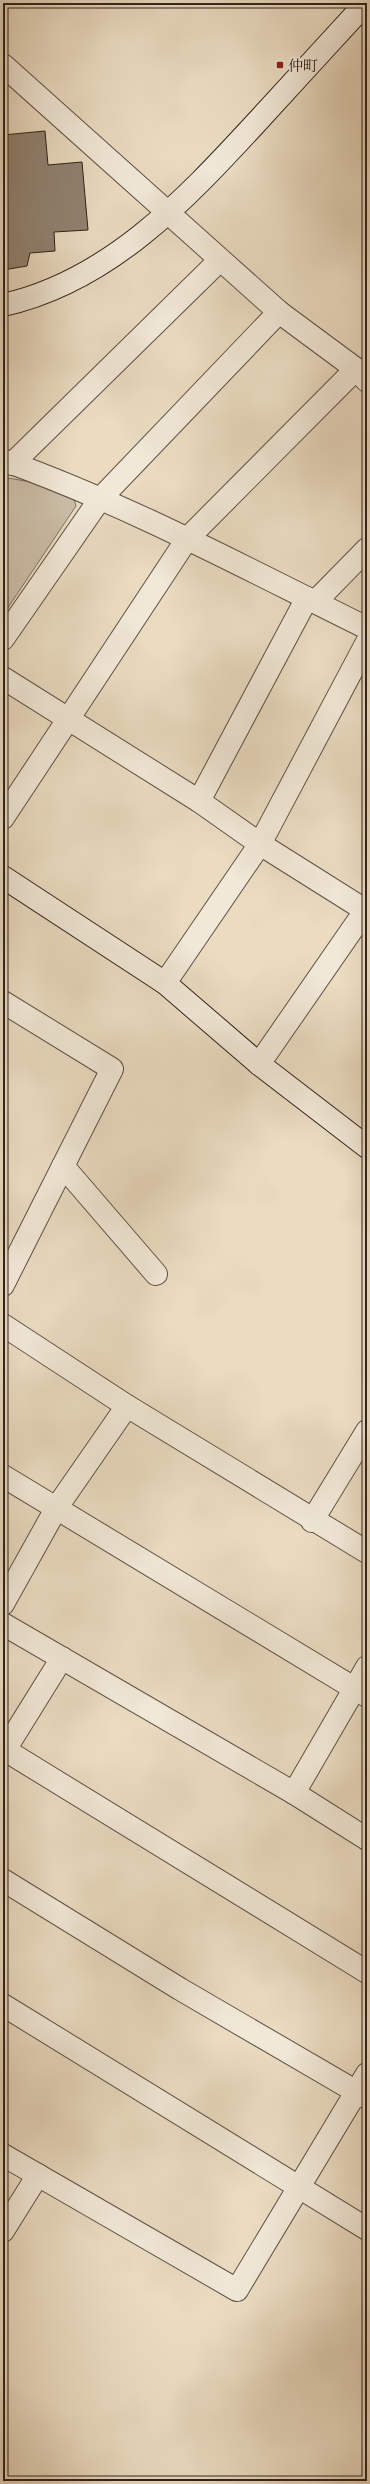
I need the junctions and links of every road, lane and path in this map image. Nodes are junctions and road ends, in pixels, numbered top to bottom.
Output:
1 (366, 3) edge
2 (3, 65) edge
3 (11, 84) edge
4 (168, 214) junction
5 (220, 260) junction
6 (3, 305) edge
7 (279, 312) junction
8 (362, 375) edge
9 (8, 462) edge
10 (100, 499) junction
11 (187, 539) junction
12 (367, 549) edge
13 (311, 600) junction
14 (367, 628) edge
15 (3, 639) edge
16 (367, 642) edge
17 (3, 678) edge
18 (66, 719) junction
19 (199, 801) junction
20 (3, 818) edge
21 (260, 844) junction
22 (3, 877) edge
23 (366, 909) edge
24 (165, 982) junction
25 (3, 1002) edge
26 (259, 1064) junction
27 (367, 1146) edge
28 (63, 1166) junction
29 (156, 1274) dead end
30 (3, 1285) edge
31 (3, 1325) edge
32 (127, 1406) junction
33 (367, 1431) edge
34 (3, 1476) edge
35 (57, 1507) junction
36 (312, 1520) junction
37 (367, 1552) edge
38 (3, 1604) edge
39 (3, 1624) edge
40 (62, 1658) junction
41 (367, 1667) edge
42 (361, 1692) edge
43 (4, 1751) edge
44 (294, 1794) junction
45 (367, 1839) edge
46 (3, 1880) edge
47 (367, 1972) edge
48 (3, 2005) edge
49 (363, 2088) edge
50 (3, 2155) edge
51 (38, 2175) junction
52 (297, 2187) junction
53 (367, 2229) edge
54 (3, 2231) edge

1 - 4 street
2 - 3 street
3 - 4 street
4 - 5 street
4 - 6 street
5 - 7 street
5 - 9 street
7 - 8 street
7 - 10 street
8 - 11 street
9 - 10 street
10 - 11 street
10 - 15 street
11 - 13 street
11 - 18 street
12 - 13 street
13 - 14 street
13 - 19 street
16 - 21 street
17 - 18 street
18 - 19 street
18 - 20 street
19 - 21 street
21 - 23 street
21 - 24 street
22 - 24 street
23 - 26 street
24 - 26 street
25 - 28 street
26 - 27 street
28 - 29 street
28 - 30 street
31 - 32 street
32 - 35 street
32 - 36 street
33 - 36 street
34 - 35 street
35 - 38 street
35 - 42 street
36 - 37 street
39 - 40 street
40 - 43 street
40 - 44 street
41 - 42 street
42 - 44 street
43 - 47 street
44 - 45 street
46 - 49 street
48 - 52 street
49 - 52 street
50 - 51 street
51 - 52 street
51 - 54 street
52 - 53 street

